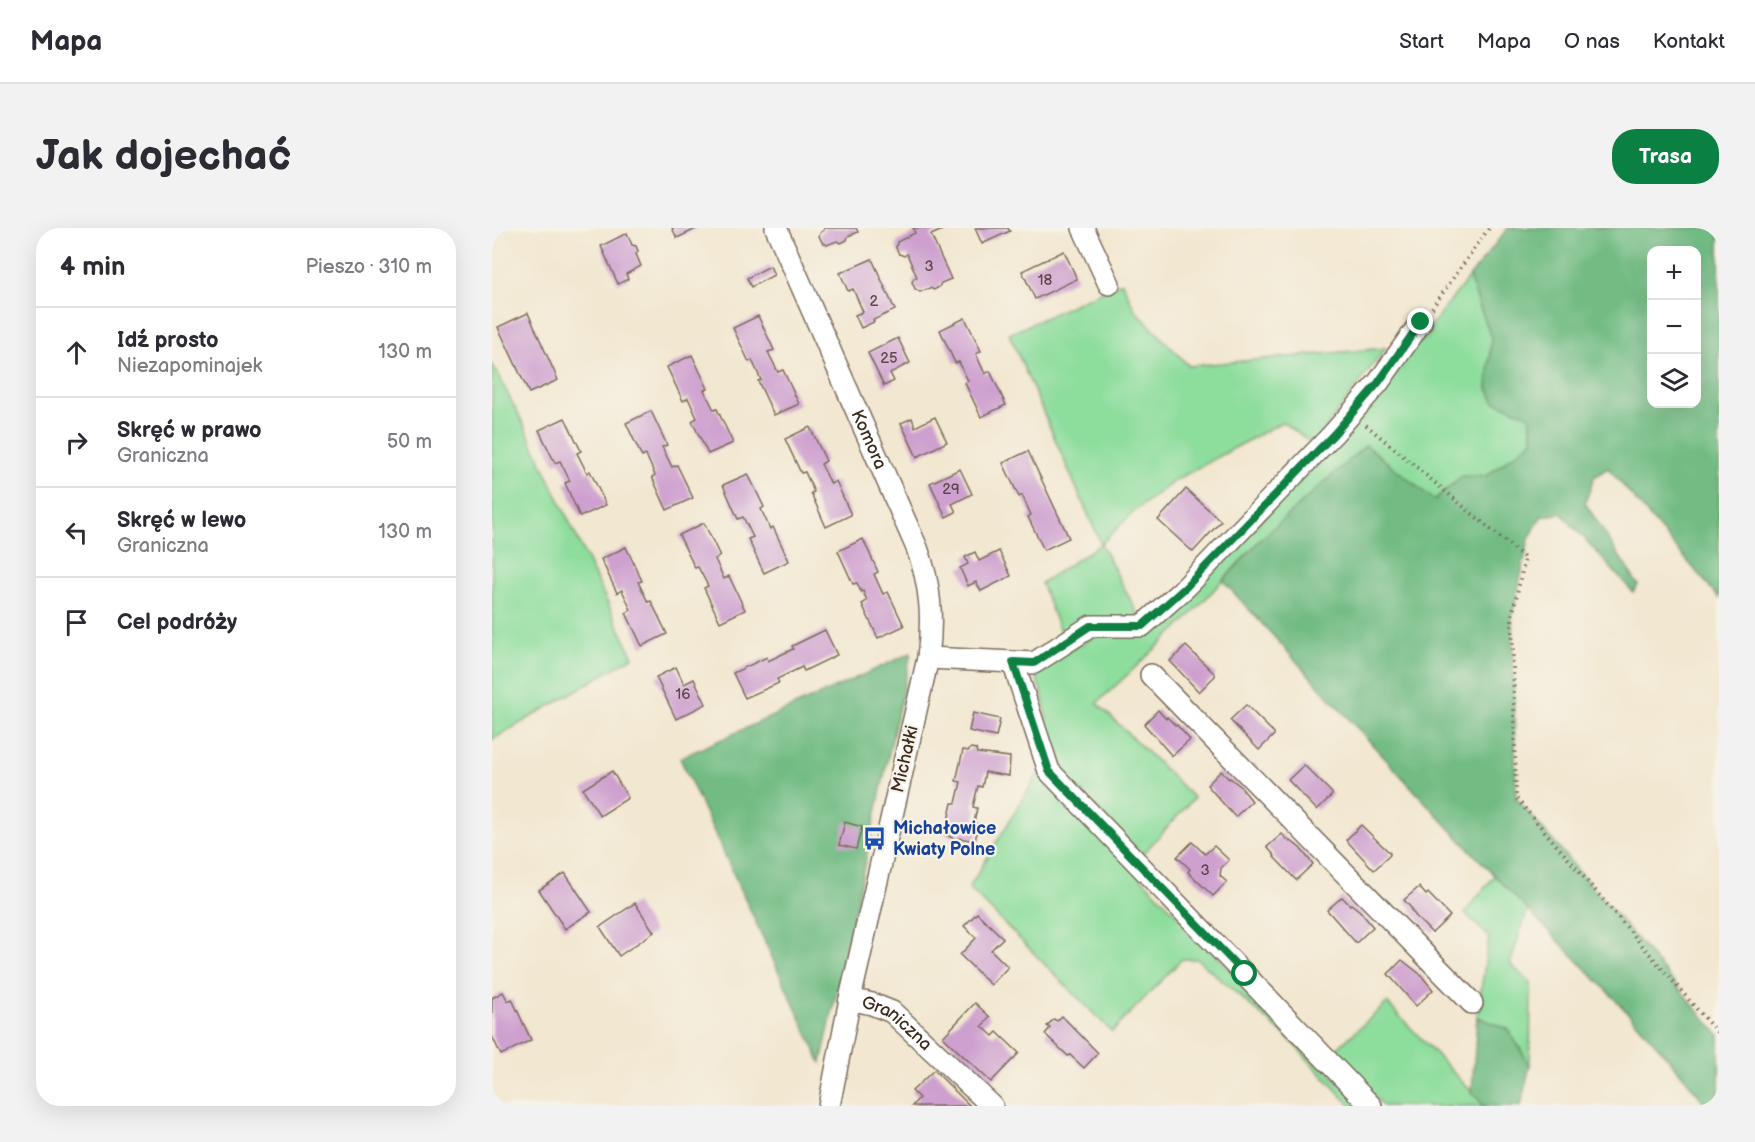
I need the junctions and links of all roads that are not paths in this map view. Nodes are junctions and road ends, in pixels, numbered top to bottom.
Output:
1 (776, 228) edge
2 (1083, 228) edge
3 (1109, 284) dead end
4 (1421, 322) road end
5 (928, 658) junction
6 (1013, 662) junction
7 (1151, 675) dead end
8 (850, 999) junction
9 (1472, 1003) dead end
10 (829, 1106) edge
11 (992, 1106) edge
12 (1371, 1106) edge

1 - 5 street, Komora
2 - 3 street
4 - 6 street
5 - 6 street
5 - 8 street, Michałki
6 - 12 street
7 - 9 street
8 - 10 street, Graniczna
8 - 11 street, Graniczna

